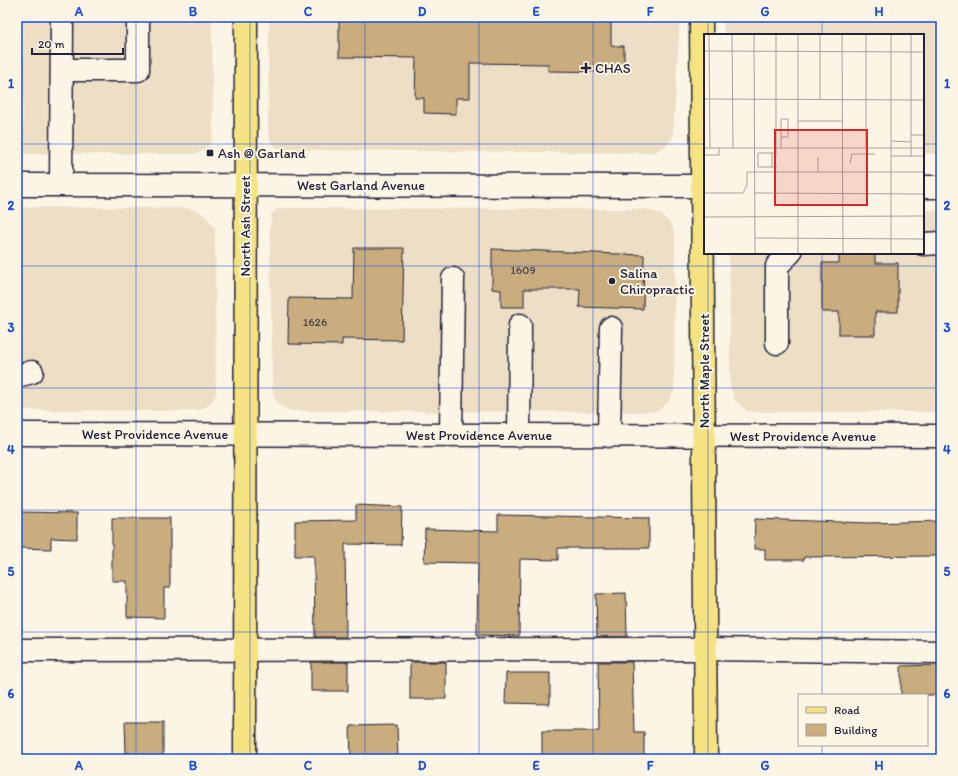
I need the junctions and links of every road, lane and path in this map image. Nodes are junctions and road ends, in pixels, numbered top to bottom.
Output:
1 (62, 17) edge
2 (138, 17) edge
3 (246, 17) edge
4 (701, 17) edge
5 (62, 70) junction
6 (17, 184) edge
7 (61, 184) junction
8 (245, 184) junction
9 (704, 186) edge
10 (924, 187) edge
11 (941, 187) edge
12 (941, 243) edge
13 (924, 244) edge
14 (704, 254) edge
15 (789, 254) edge
16 (453, 279) dead end
17 (520, 325) dead end
18 (611, 328) dead end
19 (777, 343) dead end
20 (17, 434) edge
21 (245, 435) junction
22 (451, 435) junction
23 (519, 436) junction
24 (610, 436) junction
25 (705, 436) junction
26 (941, 436) edge
27 (246, 648) junction
28 (705, 649) junction
29 (17, 650) edge
30 (941, 652) edge
31 (245, 759) edge
32 (706, 759) edge

1 - 5 street
2 - 5 street
3 - 8 main road, North Ash Street
4 - 9 main road, North Maple Street
5 - 7 street
6 - 7 street, West Garland Avenue
7 - 8 street, West Garland Avenue
8 - 9 street, West Garland Avenue
8 - 21 main road, North Ash Street
10 - 11 street
12 - 13 street
14 - 25 main road, North Maple Street
15 - 19 street
16 - 22 street
17 - 23 street
18 - 24 street
20 - 21 street, West Providence Avenue
21 - 22 street, West Providence Avenue
21 - 27 main road, North Ash Street
22 - 23 street, West Providence Avenue
23 - 24 street, West Providence Avenue
24 - 25 street, West Providence Avenue
25 - 26 street, West Providence Avenue
25 - 28 main road, North Maple Street
27 - 28 street
27 - 29 street
27 - 31 main road, North Ash Street
28 - 30 street
28 - 32 main road, North Maple Street

